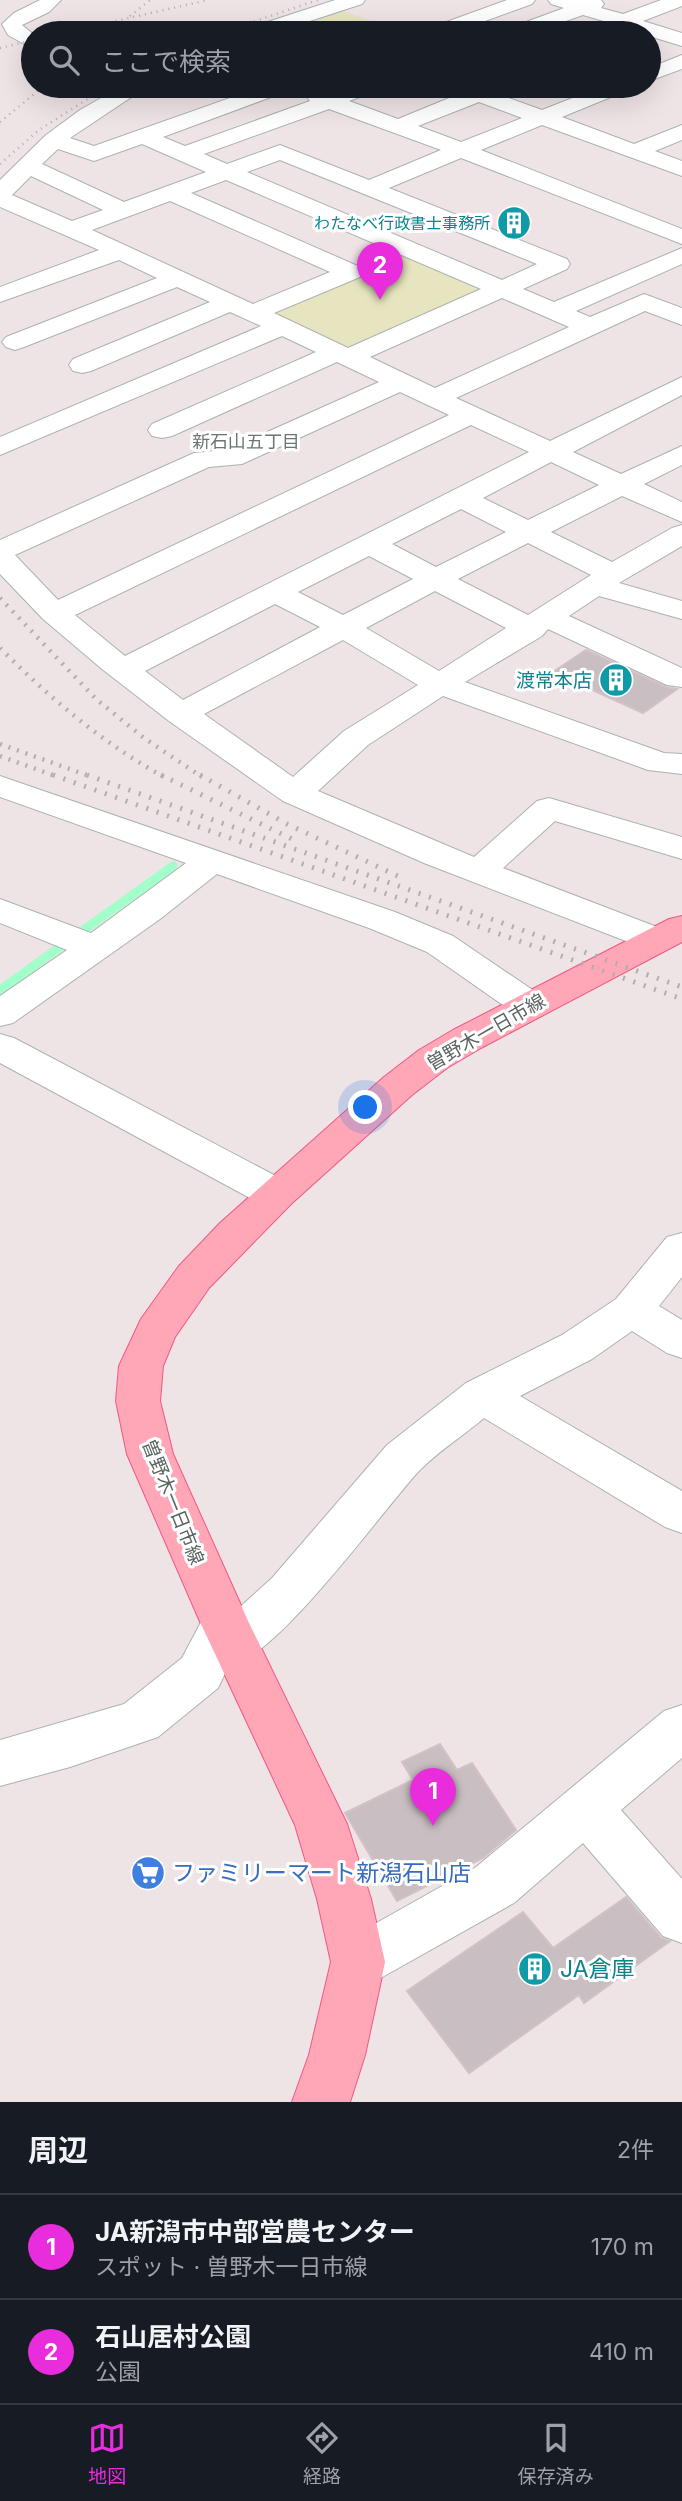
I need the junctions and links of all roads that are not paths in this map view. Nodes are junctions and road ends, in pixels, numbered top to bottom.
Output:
1 (51, 0) edge
2 (355, 0) edge
3 (525, 0) edge
4 (558, 0) edge
5 (604, 0) edge
6 (679, 0) edge
7 (582, 8) junction
8 (287, 21) edge
9 (467, 21) edge
10 (546, 21) edge
11 (624, 21) joint
12 (661, 33) edge
13 (21, 35) edge
14 (682, 40) edge
15 (682, 61) edge
16 (661, 70) edge
17 (117, 98) edge
18 (251, 98) edge
19 (320, 98) edge
20 (337, 98) edge
21 (469, 98) edge
22 (490, 98) edge
23 (591, 98) edge
24 (329, 101) junction
25 (362, 113) junction
26 (543, 117) junction
27 (336, 122) dead end
28 (397, 127) junction
29 (682, 132) edge
30 (142, 136) junction
31 (54, 140) junction
32 (461, 150) junction
33 (636, 151) junction
34 (184, 154) junction
35 (28, 166) junction
36 (682, 169) edge
37 (226, 172) junction
38 (372, 176) junction
39 (171, 193) junction
40 (0, 196) edge
41 (122, 211) junction
42 (73, 229) junction
43 (682, 237) edge
44 (120, 251) junction
45 (682, 255) edge
46 (178, 278) junction
47 (500, 289) junction
48 (0, 295) edge
49 (241, 308) junction
50 (555, 311) junction
51 (682, 317) edge
52 (589, 326) junction
53 (282, 327) junction
54 (15, 342) dead end
55 (343, 355) junction
56 (82, 365) dead end
57 (400, 382) junction
58 (682, 385) edge
59 (434, 398) junction
60 (470, 415) junction
61 (162, 430) dead end
62 (0, 447) edge
63 (550, 452) junction
64 (682, 454) edge
65 (620, 483) junction
66 (461, 498) junction
67 (681, 530) edge
68 (529, 532) junction
69 (369, 544) junction
70 (0, 551) edge
71 (0, 556) edge
72 (435, 579) junction
73 (605, 580) junction
74 (274, 592) junction
75 (682, 610) edge
76 (54, 613) junction
77 (539, 623) junction
78 (345, 628) junction
79 (124, 669) junction
80 (678, 678) dead end
81 (439, 684) junction
82 (180, 714) junction
83 (682, 764) edge
84 (0, 786) edge
85 (295, 794) junction
86 (682, 848) edge
87 (210, 862) junction
88 (480, 871) junction
89 (0, 911) edge
90 (670, 934) edge
91 (94, 947) junction
92 (530, 1006) junction
93 (0, 1014) edge
94 (0, 1047) edge
95 (276, 1194) junction
96 (682, 1248) edge
97 (631, 1310) junction
98 (682, 1341) edge
99 (482, 1395) junction
100 (682, 1514) edge
101 (230, 1633) junction
102 (682, 1727) edge
103 (0, 1763) edge
104 (586, 1808) junction
105 (682, 1918) edge
106 (358, 1962) junction
107 (321, 2102) edge

1 - 13 street
2 - 8 street
3 - 9 street
4 - 7 street
5 - 7 street
6 - 11 street
7 - 10 street
7 - 11 street
12 - 14 street
15 - 16 street
17 - 31 street
18 - 30 street
19 - 24 street
20 - 24 street
21 - 28 street
22 - 26 street
23 - 26 street
24 - 25 street
24 - 34 street
25 - 27 street
25 - 28 street
26 - 32 street
26 - 33 street
28 - 32 street
29 - 33 street
30 - 31 street
30 - 34 street
31 - 35 street
32 - 38 street
32 - 43 street
33 - 36 street
34 - 37 street
35 - 40 street
35 - 41 street
37 - 38 street
37 - 39 street
37 - 47 street
38 - 47 street
39 - 41 street
39 - 49 street
40 - 42 street
41 - 42 street
42 - 44 street
44 - 46 street
44 - 48 street
45 - 50 street
46 - 49 street
46 - 54 street
47 - 50 street
47 - 55 street
49 - 53 street
49 - 56 street
50 - 52 street
51 - 52 street
52 - 59 street
53 - 55 street
53 - 62 street
55 - 57 street
55 - 61 street
57 - 59 street
57 - 70 street
58 - 63 street
59 - 60 street
60 - 63 street
60 - 76 street
63 - 65 street
63 - 66 street
64 - 65 street
65 - 67 street
65 - 68 street
66 - 68 street
66 - 69 street
67 - 73 street
68 - 72 street
68 - 73 street
69 - 72 street
69 - 74 street
71 - 76 street
72 - 77 street
72 - 78 street
73 - 75 street
73 - 77 street
74 - 78 street
74 - 79 street
76 - 79 street
77 - 80 street
77 - 81 street
78 - 81 street
78 - 82 street
79 - 82 street
81 - 83 street
81 - 85 street
82 - 85 street
84 - 87 street
85 - 88 street
86 - 88 street
87 - 91 street
87 - 92 street
88 - 90 street
89 - 91 street
90 - 92 main road, 曽野木一日市線
91 - 93 street
92 - 95 main road, 曽野木一日市線
94 - 95 street
95 - 101 main road, 曽野木一日市線
96 - 97 street
97 - 98 street
97 - 99 street
99 - 100 street
99 - 101 street
101 - 103 street
101 - 106 main road, 曽野木一日市線
102 - 104 street
104 - 105 street
104 - 106 street
106 - 107 main road, 曽野木一日市線

